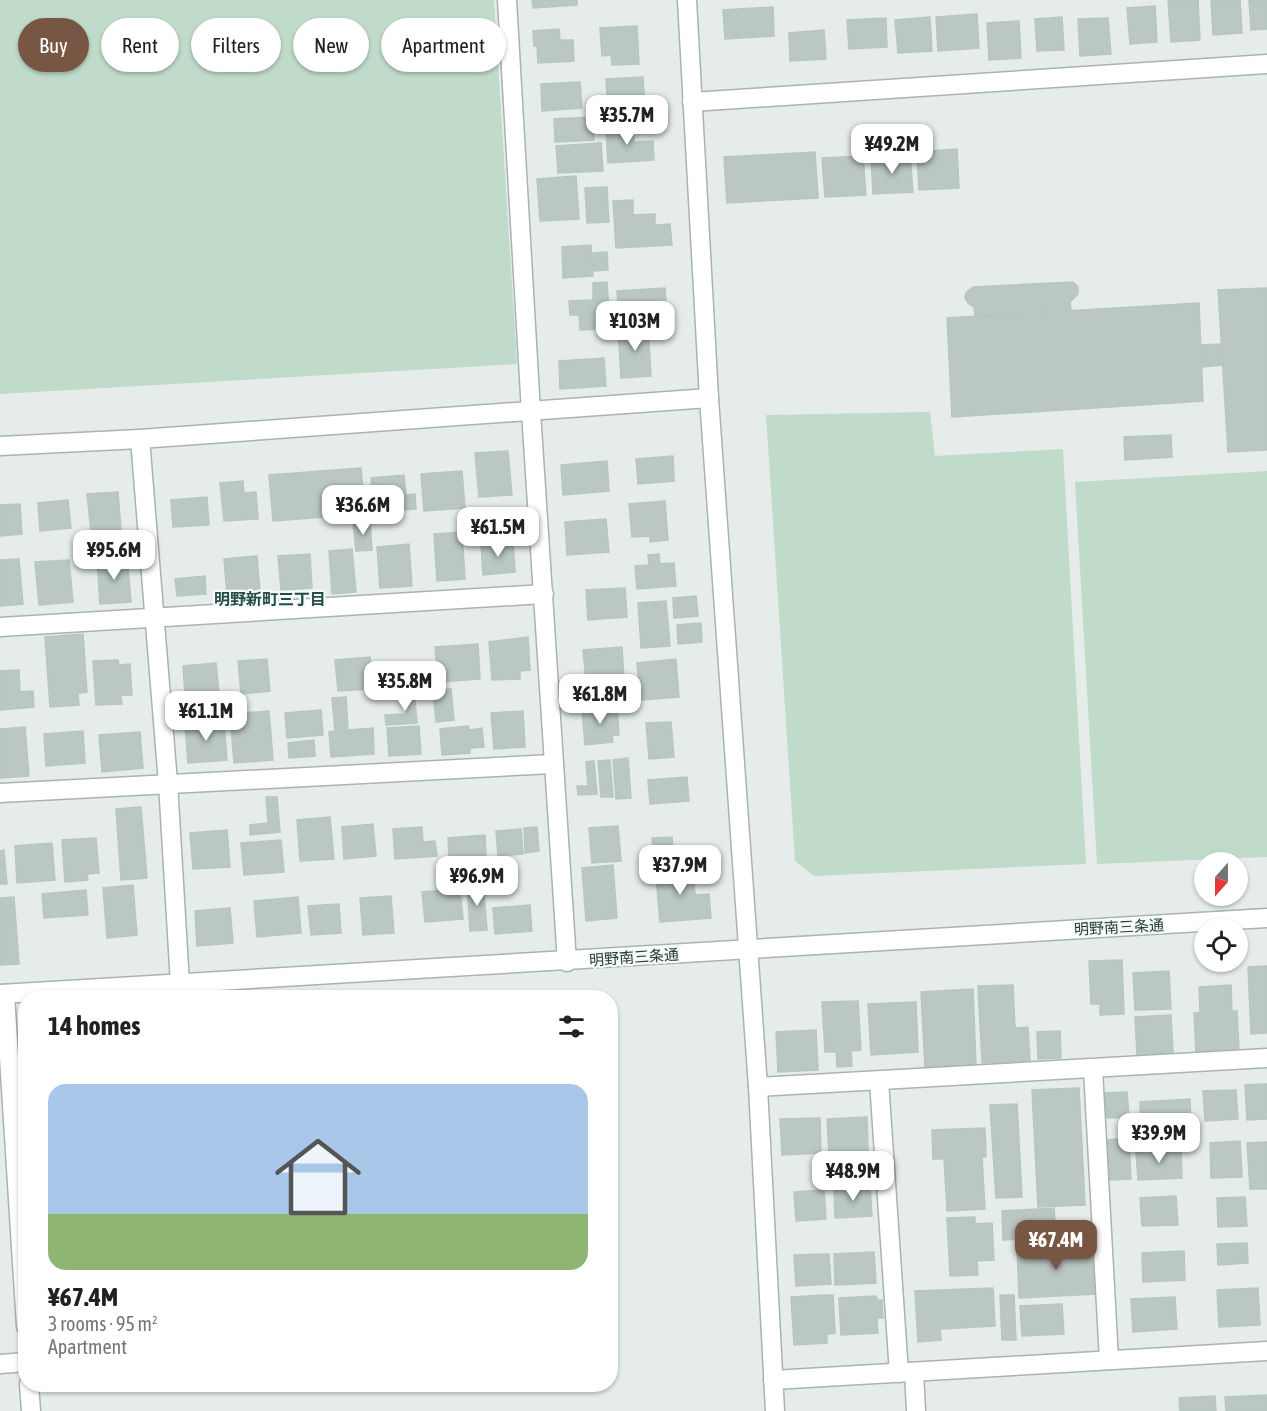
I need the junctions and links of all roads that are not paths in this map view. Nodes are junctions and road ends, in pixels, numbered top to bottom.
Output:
1 (507, 0) edge
2 (687, 0) edge
3 (1267, 64) edge
4 (692, 102) junction
5 (710, 398) junction
6 (531, 412) junction
7 (140, 439) junction
8 (0, 446) edge
9 (544, 594) junction
10 (155, 617) junction
11 (0, 627) edge
12 (553, 764) junction
13 (168, 783) junction
14 (0, 793) edge
15 (1267, 918) edge
16 (748, 950) junction
17 (567, 962) junction
18 (180, 984) junction
19 (73, 990) edge
20 (18, 993) edge
21 (2, 994) edge
22 (1267, 1058) edge
23 (1093, 1069) junction
24 (879, 1081) junction
25 (758, 1087) junction
26 (6, 1118) edge
27 (9, 1204) edge
28 (18, 1269) edge
29 (1267, 1350) edge
30 (1109, 1360) junction
31 (18, 1363) edge
32 (0, 1364) edge
33 (906, 1373) junction
34 (773, 1380) junction
35 (30, 1392) edge
36 (31, 1411) edge
37 (775, 1411) edge
38 (916, 1411) edge

1 - 6 street
2 - 4 street
3 - 4 street
4 - 5 street
5 - 6 street
5 - 16 street
6 - 7 street
6 - 9 street
7 - 8 street
7 - 10 street
9 - 10 street
9 - 12 street
10 - 11 street
10 - 13 street
12 - 13 street
12 - 17 street
13 - 14 street
13 - 18 street
15 - 16 street, 明野南三条通
16 - 17 street, 明野南三条通
16 - 25 street
17 - 18 street, 明野南三条通
18 - 19 street, 明野南三条通
20 - 21 street, 明野南三条通
21 - 26 street
22 - 23 street
23 - 24 street
23 - 30 street
24 - 25 street
24 - 33 street
25 - 34 street
26 - 27 street
27 - 28 street
29 - 30 street
30 - 33 street
31 - 32 street
33 - 34 street
33 - 38 street
34 - 37 street
35 - 36 street

